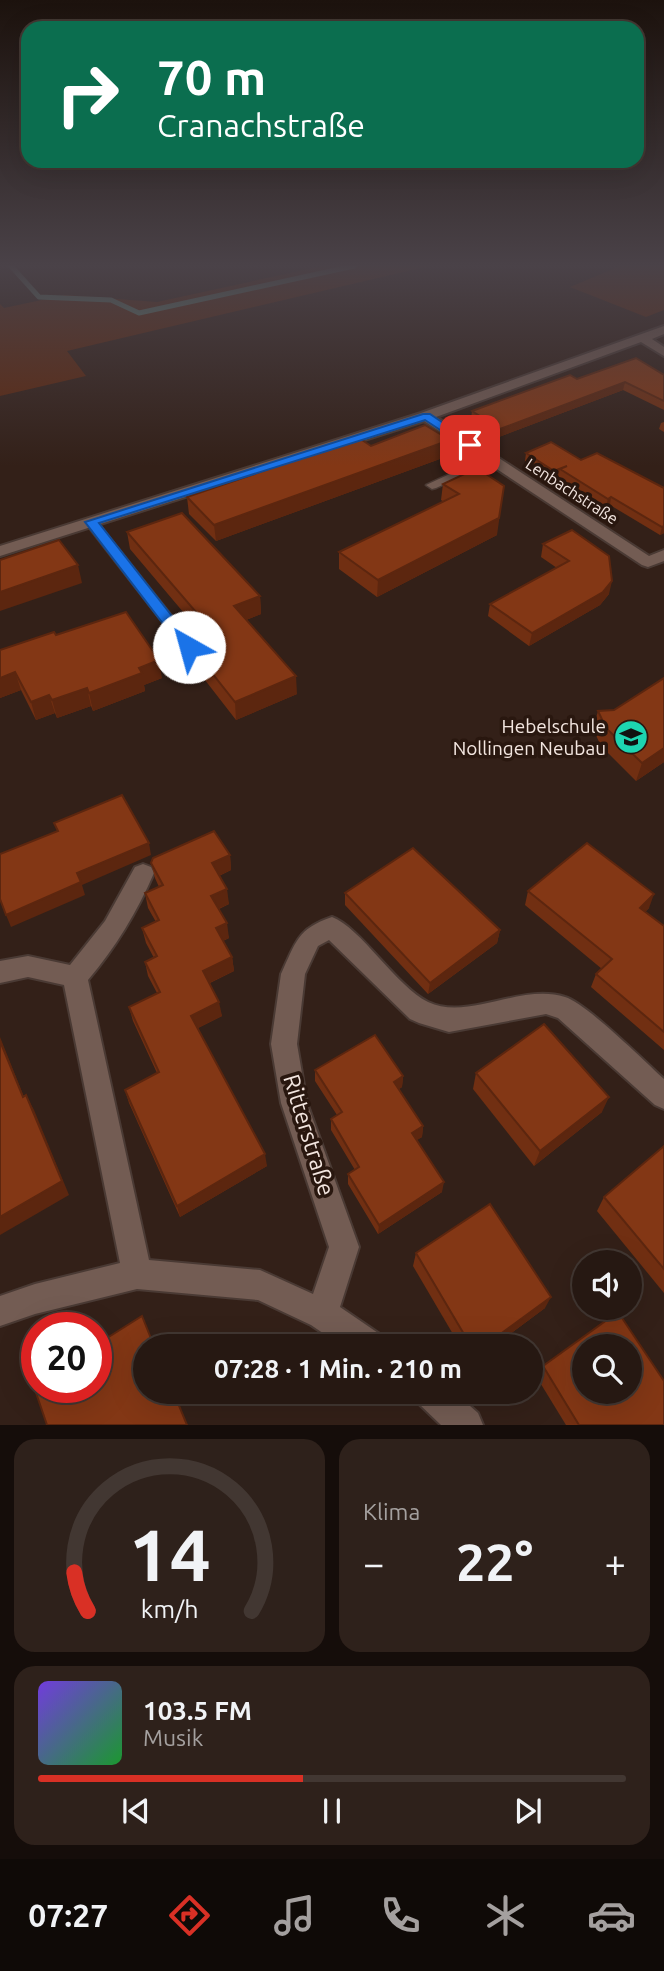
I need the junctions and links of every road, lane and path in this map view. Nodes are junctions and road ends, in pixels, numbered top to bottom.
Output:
1 (658, 332) edge
2 (644, 339) junction
3 (664, 352) edge
4 (426, 416) junction
5 (491, 459) junction
6 (432, 485) dead end
7 (91, 522) junction
8 (0, 551) edge
9 (656, 559) edge
10 (664, 570) edge
11 (189, 647) edge
12 (144, 873) dead end
13 (0, 972) edge
14 (75, 978) junction
15 (664, 1096) edge
16 (136, 1274) junction
17 (0, 1311) edge
18 (322, 1314) junction
19 (352, 1334) edge
20 (443, 1404) edge
21 (466, 1425) edge

1 - 2 street
2 - 3 street
2 - 4 street
4 - 5 street, Lenbachstraße
4 - 7 street
5 - 6 lane
5 - 9 street, Lenbachstraße
7 - 8 street
7 - 11 lane
9 - 10 street, Lenbachstraße
12 - 14 street
13 - 14 street
14 - 16 street
15 - 18 street, Ritterstraße
16 - 17 street
16 - 18 street
18 - 19 street
20 - 21 street

